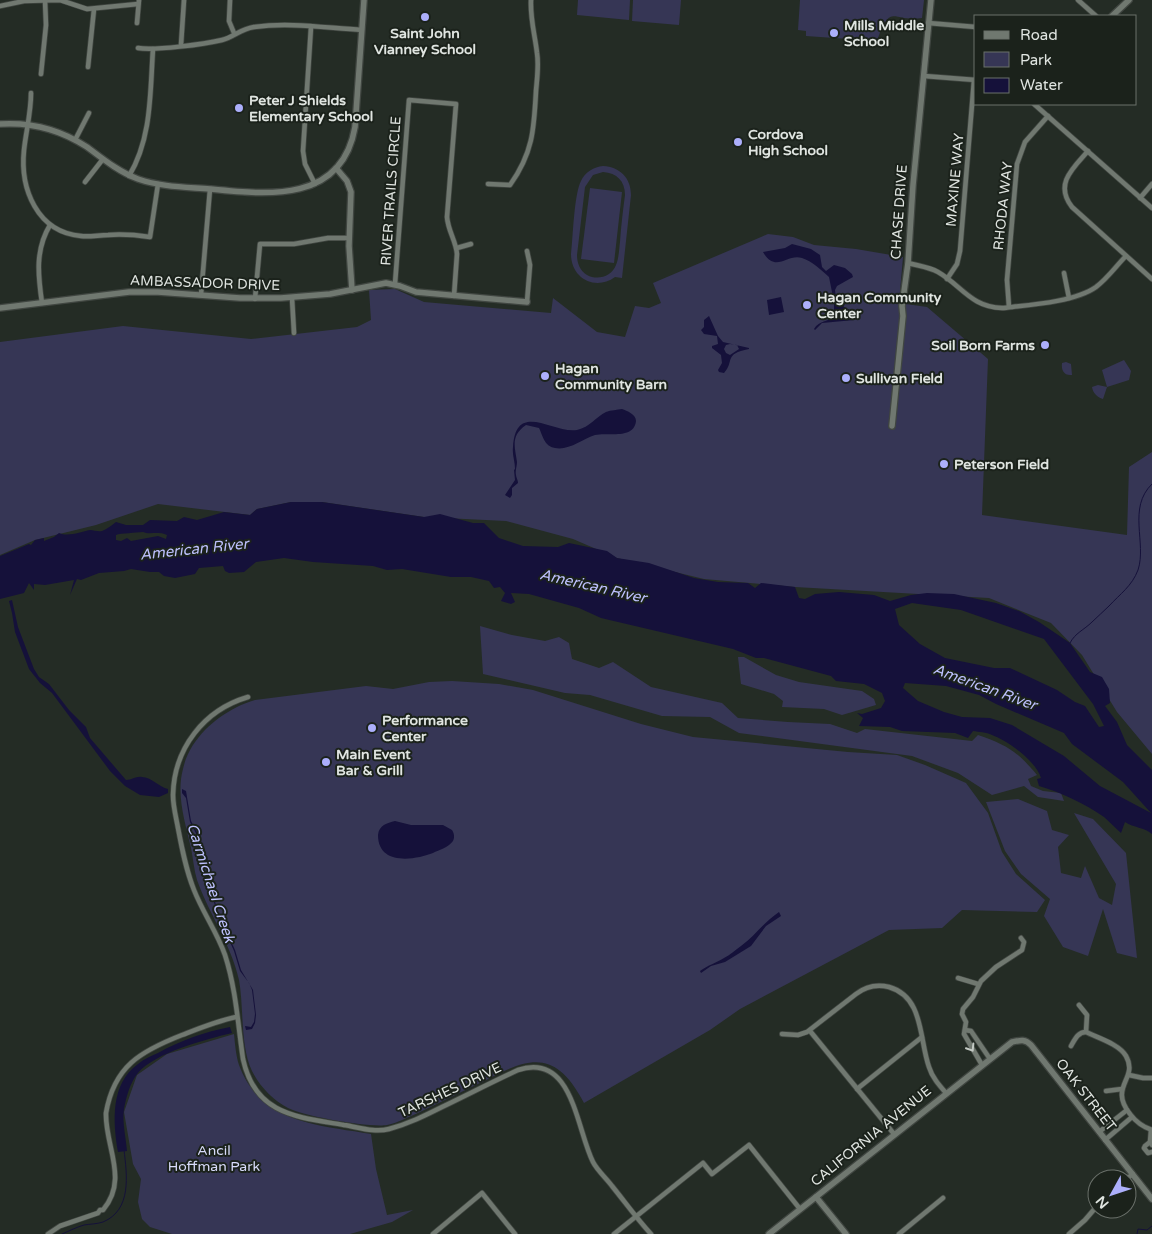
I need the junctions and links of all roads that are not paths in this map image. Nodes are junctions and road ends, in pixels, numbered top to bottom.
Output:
1 (45, 0) edge
2 (184, 0) edge
3 (230, 0) edge
4 (364, 0) edge
5 (531, 0) edge
6 (930, 0) edge
7 (1078, 0) edge
8 (1129, 0) edge
9 (138, 2) edge
10 (0, 6) edge
11 (94, 9) junction
12 (1095, 15) edge
13 (1113, 15) edge
14 (137, 22) dead end
15 (928, 23) junction
16 (311, 26) junction
17 (974, 27) edge
18 (362, 30) junction
19 (234, 34) junction
20 (181, 45) junction
21 (138, 48) dead end
22 (152, 49) junction
23 (88, 67) dead end
24 (41, 74) dead end
25 (924, 76) junction
26 (974, 80) edge
27 (974, 91) edge
28 (31, 93) dead end
29 (1035, 105) edge
30 (90, 113) dead end
31 (1048, 116) junction
32 (0, 124) edge
33 (27, 126) junction
34 (75, 140) junction
35 (1088, 152) junction
36 (103, 159) junction
37 (336, 168) junction
38 (129, 176) junction
39 (85, 182) dead end
40 (158, 184) junction
41 (315, 184) junction
42 (488, 184) dead end
43 (1152, 184) edge
44 (210, 189) junction
45 (1140, 198) junction
46 (1152, 208) edge
47 (50, 225) junction
48 (349, 238) junction
49 (470, 244) dead end
50 (457, 248) junction
51 (527, 251) dead end
52 (1126, 256) junction
53 (908, 263) junction
54 (1064, 273) dead end
55 (947, 279) junction
56 (1152, 279) edge
57 (395, 284) junction
58 (352, 290) junction
59 (201, 295) junction
60 (454, 296) junction
61 (255, 298) junction
62 (292, 298) junction
63 (1069, 298) junction
64 (527, 302) joint
65 (42, 303) junction
66 (1009, 307) junction
67 (0, 308) edge
68 (294, 333) dead end
69 (892, 426) dead end
70 (248, 697) dead end
71 (1021, 938) dead end
72 (958, 978) dead end
73 (978, 984) junction
74 (1079, 1005) dead end
75 (236, 1017) junction
76 (965, 1030) junction
77 (810, 1031) junction
78 (1086, 1032) junction
79 (782, 1034) dead end
80 (922, 1037) junction
81 (1071, 1046) dead end
82 (990, 1059) junction
83 (982, 1065) junction
84 (1129, 1075) junction
85 (1152, 1078) edge
86 (857, 1089) junction
87 (1122, 1089) junction
88 (1106, 1091) dead end
89 (946, 1093) junction
90 (1126, 1110) junction
91 (1132, 1117) junction
92 (1110, 1123) junction
93 (1116, 1130) junction
94 (1152, 1130) edge
95 (1099, 1132) junction
96 (894, 1134) junction
97 (1105, 1140) junction
98 (1151, 1144) edge
99 (1152, 1152) edge
100 (1129, 1169) edge
101 (1137, 1179) edge
102 (816, 1197) junction
103 (943, 1198) dead end
104 (1152, 1199) edge
105 (800, 1209) junction
106 (636, 1216) junction
107 (1087, 1218) edge
108 (48, 1234) edge
109 (433, 1234) edge
110 (515, 1234) edge
111 (614, 1234) edge
112 (650, 1234) edge
113 (769, 1234) edge
114 (846, 1234) edge
115 (899, 1234) edge
116 (1069, 1234) edge

1 - 10 street
1 - 11 street
1 - 24 street
2 - 20 street
3 - 19 street
4 - 18 street
5 - 42 street
6 - 15 street, CHASE DRIVE
7 - 12 street
8 - 13 street
9 - 11 street
9 - 14 street
11 - 23 street
15 - 17 street
15 - 25 street, CHASE DRIVE
16 - 18 street
16 - 19 street
16 - 41 street
18 - 37 street
19 - 20 street
20 - 22 street
21 - 22 street
22 - 38 street
25 - 26 street
25 - 53 street, CHASE DRIVE
27 - 55 street, MAXINE WAY
28 - 33 street
29 - 31 street
30 - 34 street
31 - 35 street
31 - 66 street, RHODA WAY
32 - 33 street
33 - 34 street
33 - 47 street
34 - 36 street
35 - 45 street
35 - 52 street
36 - 38 street
36 - 39 street
37 - 41 street
37 - 48 street
38 - 40 street
40 - 44 street
40 - 47 street
41 - 44 street
43 - 45 street
44 - 59 street
45 - 46 street
47 - 65 street
48 - 58 street
48 - 61 street
49 - 50 street
50 - 57 street, RIVER TRAILS CIRCLE
50 - 60 street, RIVER TRAILS CIRCLE
51 - 64 street
52 - 56 street
52 - 63 street
53 - 55 street
53 - 69 street, CHASE DRIVE
54 - 63 street
55 - 66 street
57 - 58 street, AMBASSADOR DRIVE
57 - 60 street, AMBASSADOR DRIVE
58 - 62 street, AMBASSADOR DRIVE
59 - 61 street, AMBASSADOR DRIVE
59 - 65 street, AMBASSADOR DRIVE
60 - 64 street, AMBASSADOR DRIVE
61 - 62 street, AMBASSADOR DRIVE
62 - 68 street
63 - 66 street
65 - 67 street, AMBASSADOR DRIVE
70 - 75 street, TARSHES DRIVE
71 - 73 street
72 - 73 street
73 - 76 street
74 - 78 street
75 - 106 street, TARSHES DRIVE
75 - 108 street
76 - 82 street
76 -> 83 street
77 - 79 street
77 - 80 street
77 - 86 street
78 - 81 street
78 - 84 street
80 - 86 street
80 - 89 street
82 - 83 street, CALIFORNIA AVENUE
82 - 95 street, OAK STREET
83 - 89 street, CALIFORNIA AVENUE
84 - 85 street
84 - 87 street
86 - 96 street
87 - 88 street
87 - 90 street
89 - 96 street, CALIFORNIA AVENUE
90 - 91 street
90 - 92 street
91 - 93 street
91 - 94 street
92 - 93 street
92 - 95 street
93 - 97 street
94 - 98 street
95 - 97 street, OAK STREET
96 - 102 street, CALIFORNIA AVENUE
97 - 100 street, OAK STREET
98 - 99 street
101 - 104 street, OAK STREET
102 - 105 street, CALIFORNIA AVENUE
102 - 114 street
103 - 115 street
105 - 106 street
105 - 113 street, CALIFORNIA AVENUE
106 - 111 street
106 - 112 street, TARSHES DRIVE
107 - 116 street
109 - 110 street

